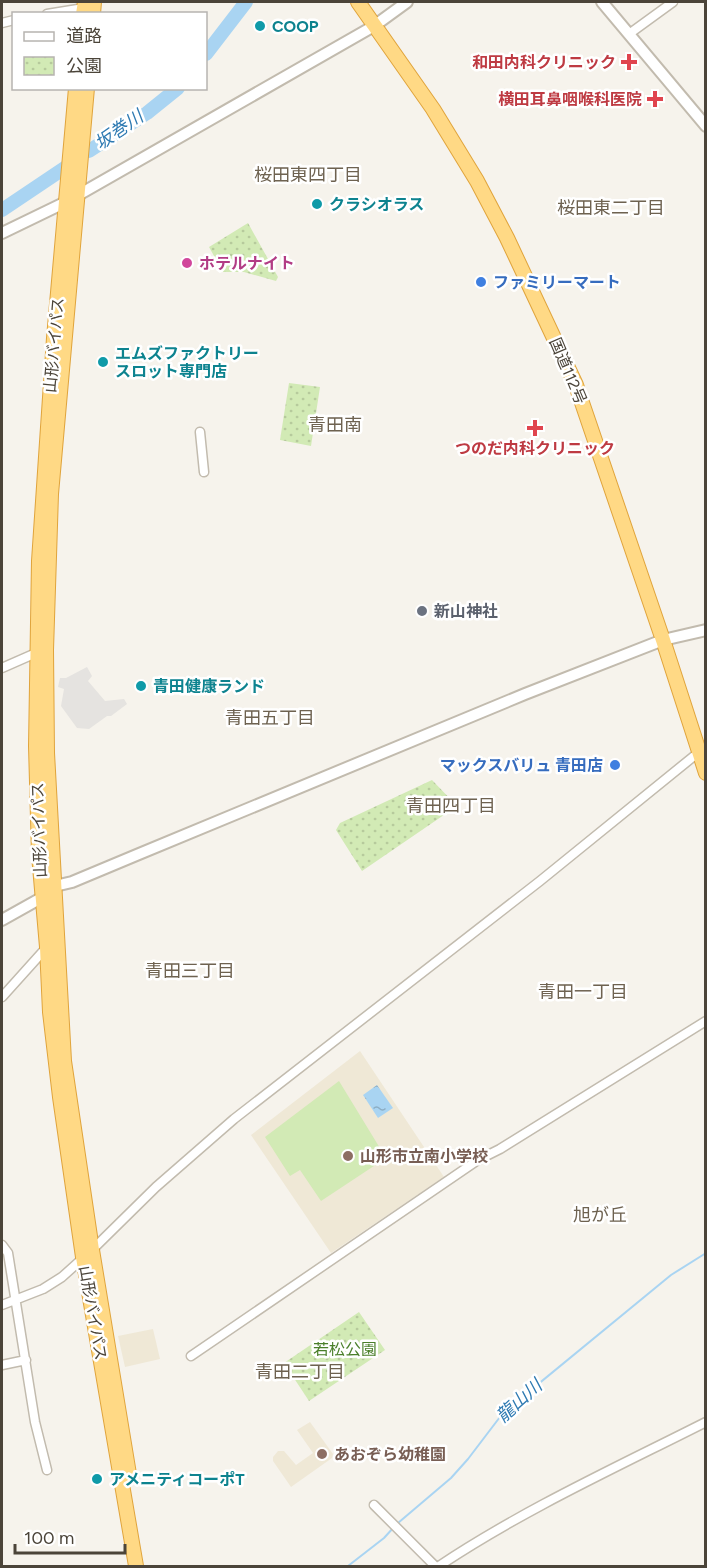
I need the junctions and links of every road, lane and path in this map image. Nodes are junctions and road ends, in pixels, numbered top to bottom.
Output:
1 (358, 2) edge
2 (407, 2) edge
3 (602, 2) edge
4 (673, 2) edge
5 (88, 8) edge
6 (61, 12) edge
7 (374, 26) junction
8 (629, 34) junction
9 (76, 90) edge
10 (87, 90) edge
11 (705, 126) edge
12 (79, 194) junction
13 (66, 202) junction
14 (3, 232) edge
15 (200, 432) dead end
16 (204, 472) dead end
17 (705, 630) edge
18 (663, 640) junction
19 (36, 653) junction
20 (2, 668) edge
21 (699, 752) junction
22 (705, 773) edge
23 (55, 886) junction
24 (43, 897) junction
25 (2, 920) edge
26 (47, 947) junction
27 (2, 997) edge
28 (705, 1021) edge
29 (2, 1245) edge
30 (88, 1254) junction
31 (16, 1300) junction
32 (2, 1305) edge
33 (191, 1356) dead end
34 (26, 1360) junction
35 (2, 1365) edge
36 (705, 1422) edge
37 (47, 1470) dead end
38 (374, 1505) dead end
39 (136, 1566) edge
40 (144, 1566) edge
41 (437, 1566) edge

1 - 7 highway, 国道112号
2 - 7 street
3 - 8 street
4 - 8 street
5 - 6 street
7 - 12 street
7 - 18 highway, 国道112号
8 - 11 street
9 - 13 highway, 山形バイパス
10 - 12 highway, 山形バイパス
12 - 13 street
12 - 23 highway, 山形バイパス
13 - 14 street
13 - 19 highway, 山形バイパス
15 - 16 street
17 - 18 street
18 - 21 highway, 国道112号
18 - 23 street
19 - 20 street
19 - 24 highway, 山形バイパス
21 - 22 highway, 国道112号
21 - 30 street
23 - 24 street
23 - 30 highway, 山形バイパス
24 - 25 street
24 - 26 highway, 山形バイパス
26 - 27 street
26 - 30 highway, 山形バイパス
28 - 33 street
29 - 31 street
30 - 31 street
30 - 39 highway, 山形バイパス
30 - 40 highway, 山形バイパス
31 - 32 street
31 - 34 street
34 - 35 street
34 - 37 street
36 - 41 street
38 - 41 street

